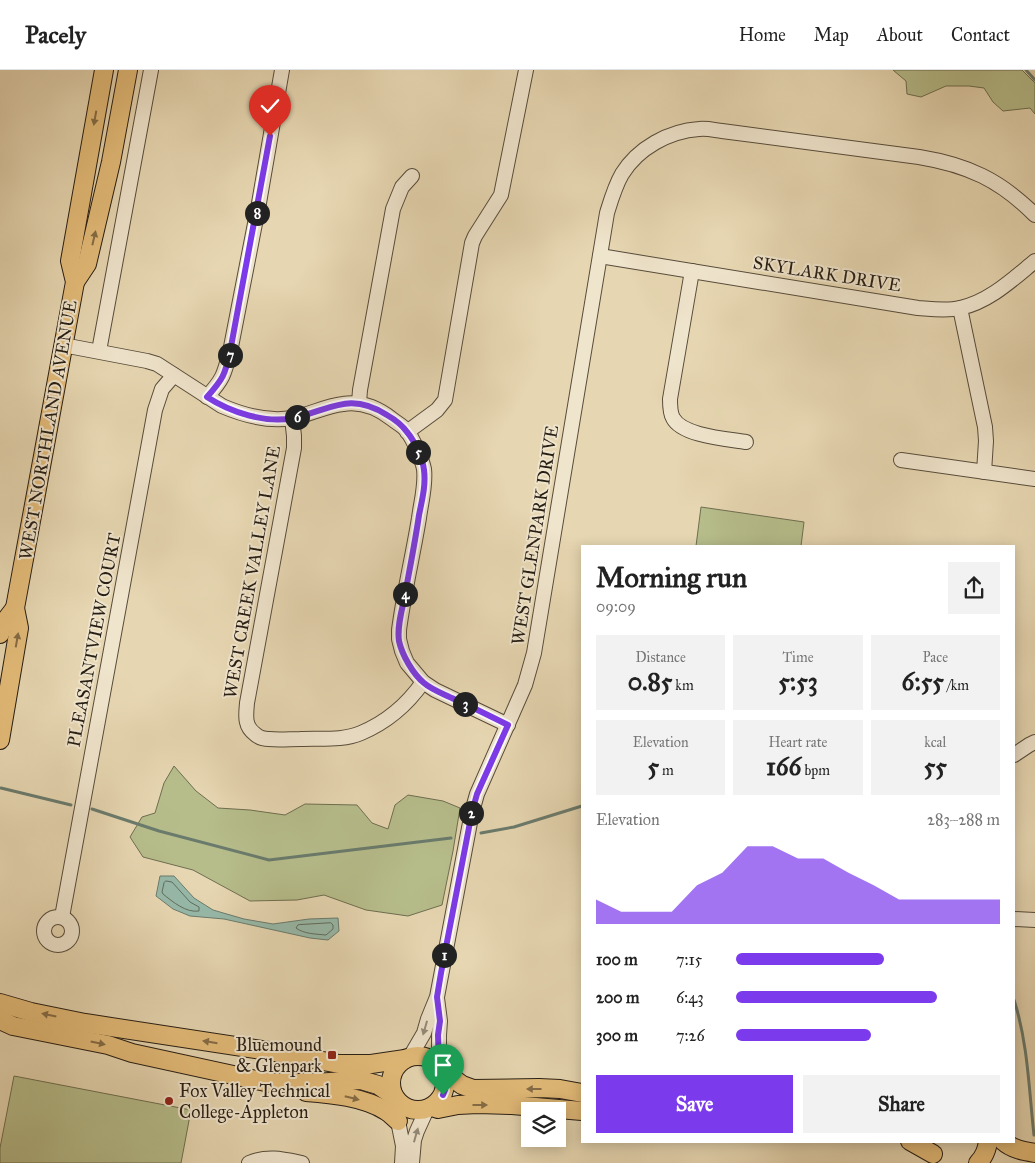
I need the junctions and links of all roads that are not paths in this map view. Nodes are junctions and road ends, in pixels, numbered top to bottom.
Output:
1 (104, 70) edge
2 (128, 70) edge
3 (152, 70) edge
4 (282, 70) edge
5 (526, 70) edge
6 (412, 176) dead end
7 (1035, 215) edge
8 (600, 256) junction
9 (1035, 261) edge
10 (692, 272) junction
11 (75, 282) junction
12 (960, 308) junction
13 (63, 345) junction
14 (99, 352) junction
15 (174, 375) junction
16 (207, 397) junction
17 (359, 404) junction
18 (292, 418) junction
19 (407, 432) junction
20 (746, 442) dead end
21 (901, 460) dead end
22 (984, 472) junction
23 (1035, 479) edge
24 (15, 608) junction
25 (0, 634) edge
26 (423, 682) junction
27 (508, 725) junction
28 (0, 740) edge
29 (1035, 742) edge
30 (1015, 754) edge
31 (62, 918) dead end
32 (1015, 919) edge
33 (1035, 920) edge
34 (437, 997) junction
35 (0, 1003) edge
36 (4, 1024) edge
37 (408, 1058) junction
38 (440, 1068) junction
39 (270, 1083) junction
40 (581, 1092) edge
41 (396, 1098) junction
42 (430, 1108) junction
43 (581, 1111) edge
44 (398, 1121) junction
45 (913, 1143) edge
46 (988, 1143) edge
47 (1007, 1143) edge
48 (1035, 1152) edge
49 (935, 1156) edge
50 (249, 1163) edge
51 (302, 1163) edge
52 (402, 1163) edge
53 (412, 1163) edge
54 (978, 1163) edge

1 -> 11 main road, WEST NORTHLAND AVENUE
11 -> 2 main road, WEST NORTHLAND AVENUE
3 - 14 street
4 - 16 street
5 - 19 street
6 - 17 street
7 - 8 street, WEST GLENPARK DRIVE
8 - 10 street, SKYLARK DRIVE
8 - 27 street, WEST GLENPARK DRIVE
9 - 12 street, SKYLARK DRIVE
10 - 12 street, SKYLARK DRIVE
10 - 20 street
11 - 13 main road, WEST NORTHLAND AVENUE
12 - 22 street
13 - 14 street
13 - 24 main road, WEST NORTHLAND AVENUE
14 - 15 street
15 - 16 street
15 - 31 street, PLEASANTVIEW COURT
16 - 18 street
17 - 18 street
17 - 19 street
18 - 26 street, WEST CREEK VALLEY LANE
19 - 26 street
21 - 22 street
22 - 23 street
24 - 25 main road, WEST NORTHLAND AVENUE
28 -> 24 main road, WEST NORTHLAND AVENUE
26 - 27 street
27 - 34 street, WEST GLENPARK DRIVE
29 - 30 street
32 - 33 street
34 -> 37 street, WEST GLENPARK DRIVE
34 - 38 street, WEST GLENPARK DRIVE
37 -> 35 main road
36 -> 39 main road
37 - 38 main road
37 - 41 main road
40 -> 38 main road
38 - 42 main road
39 - 41 main road
39 -> 44 main road
41 - 42 main road
41 - 44 street
42 -> 43 main road
53 -> 42 street
44 - 52 street
45 - 49 main road
46 - 54 main road
47 - 48 main road
50 - 51 street

